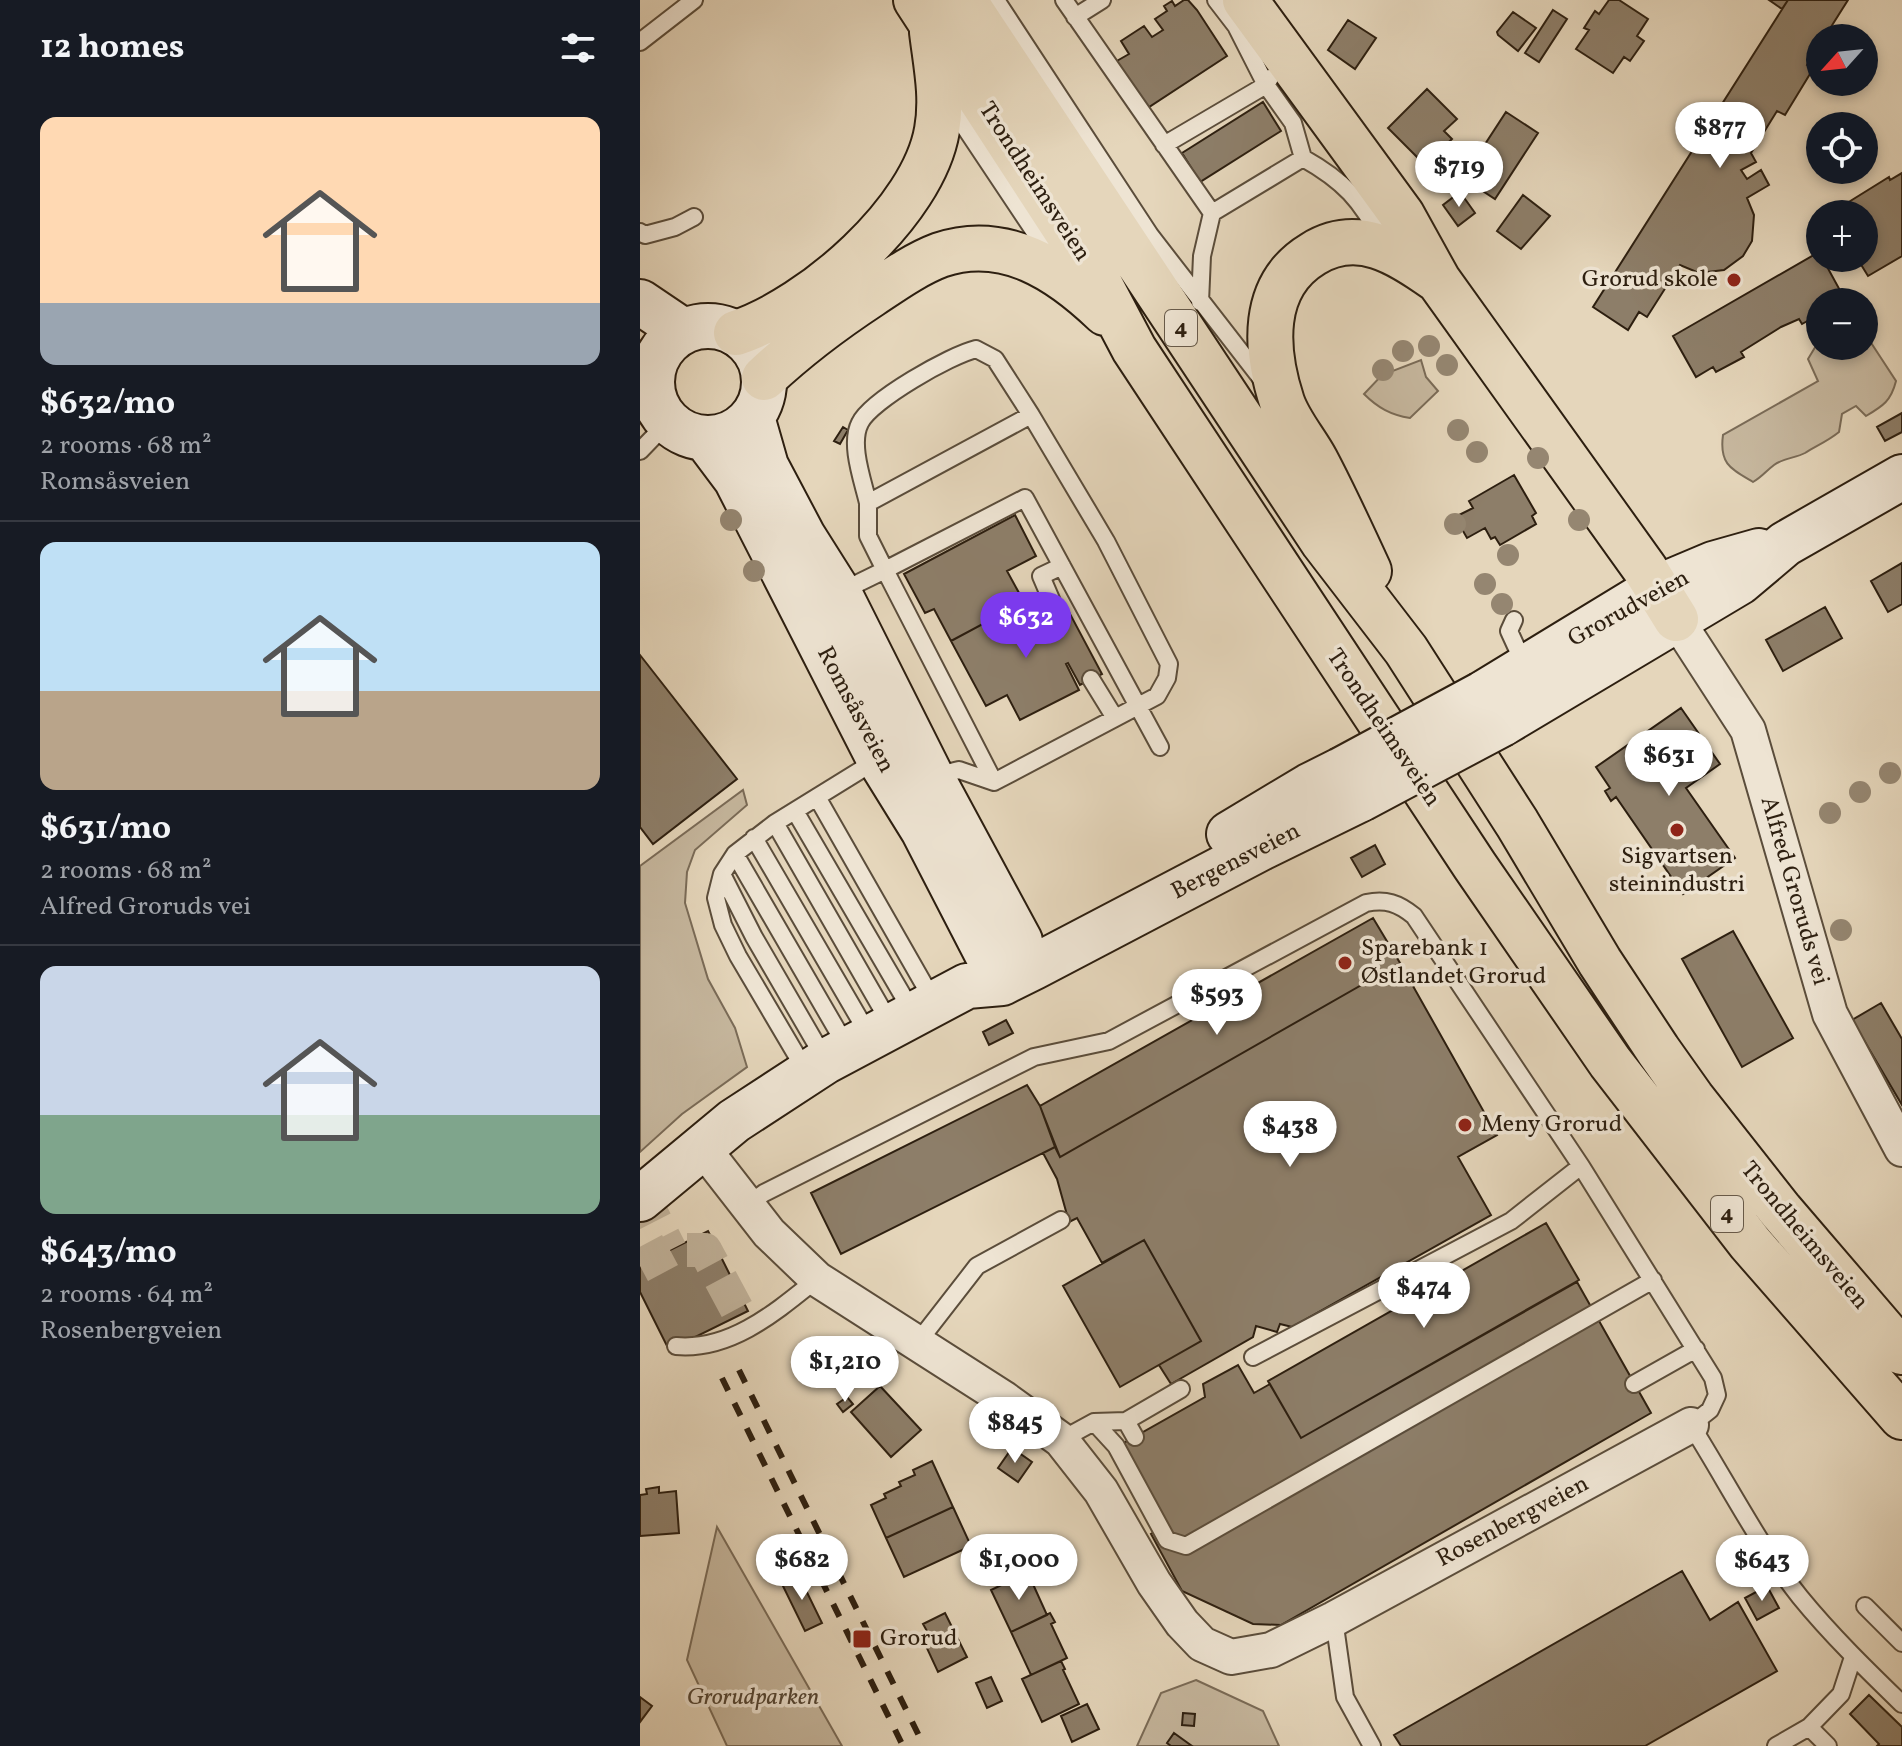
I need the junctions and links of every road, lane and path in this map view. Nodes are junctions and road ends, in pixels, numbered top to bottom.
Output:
1 (996, 0) edge
2 (1064, 0) edge
3 (1216, 0) edge
4 (1245, 0) edge
5 (692, 1) edge
6 (1098, 1) edge
7 (937, 7) edge
8 (1075, 17) junction
9 (640, 42) edge
10 (1274, 68) junction
11 (940, 86) junction
12 (1293, 123) junction
13 (1335, 142) junction
14 (1164, 145) junction
15 (1303, 158) junction
16 (1212, 213) junction
17 (694, 217) dead end
18 (640, 232) edge
19 (1385, 247) junction
20 (1438, 280) junction
21 (1069, 281) junction
22 (640, 302) edge
23 (1200, 302) junction
24 (683, 331) junction
25 (736, 333) junction
26 (1134, 349) junction
27 (646, 364) edge
28 (758, 397) junction
29 (1283, 405) junction
30 (1031, 415) junction
31 (671, 438) edge
32 (1902, 477) edge
33 (868, 503) junction
34 (1062, 566) junction
35 (885, 570) junction
36 (821, 602) junction
37 (1673, 614) junction
38 (1059, 618) dead end
39 (1514, 620) dead end
40 (1406, 650) junction
41 (1526, 667) junction
42 (1091, 679) dead end
43 (1137, 707) junction
44 (1492, 709) junction
45 (1115, 718) junction
46 (1160, 747) dead end
47 (906, 767) junction
48 (994, 782) junction
49 (817, 797) junction
50 (795, 811) junction
51 (775, 823) junction
52 (754, 838) junction
53 (735, 854) junction
54 (722, 874) junction
55 (925, 1008) junction
56 (702, 1147) junction
57 (1902, 1149) edge
58 (1581, 1166) junction
59 (640, 1199) edge
60 (747, 1205) junction
61 (1061, 1220) dead end
62 (817, 1279) junction
63 (1653, 1280) junction
64 (918, 1342) junction
65 (676, 1346) dead end
66 (1696, 1349) junction
67 (1902, 1352) edge
68 (1253, 1357) dead end
69 (1634, 1384) dead end
70 (1181, 1389) dead end
71 (1902, 1417) edge
72 (1126, 1421) junction
73 (1094, 1422) junction
74 (1691, 1425) junction
75 (1135, 1437) dead end
76 (1061, 1440) junction
77 (1865, 1606) dead end
78 (1334, 1619) junction
79 (1902, 1643) edge
80 (1853, 1657) junction
81 (1902, 1704) edge
82 (1809, 1727) junction
83 (1372, 1746) edge
84 (1776, 1746) edge
85 (1828, 1746) edge

1 - 23 lane
2 - 8 lane
3 - 10 lane
4 - 10 highway
5 - 9 lane
6 - 8 lane
7 - 11 highway
7 - 26 highway, Trondheimsveien / 4
7 - 40 highway, Trondheimsveien / 4
8 - 14 lane
10 - 12 lane
10 - 13 highway
10 - 14 lane
11 - 21 lane
11 - 25 highway
12 - 13 lane
12 - 15 lane
13 - 20 highway
14 - 16 lane
15 - 16 lane
15 - 19 lane
16 - 23 lane
17 - 18 lane
19 - 20 highway
19 - 29 highway
20 - 37 highway
21 - 26 highway
21 - 28 highway
22 - 24 street
23 - 29 lane
24 - 25 street
24 - 27 street
25 - 28 street
26 - 71 highway, Trondheimsveien / 4
27 - 31 street
28 - 31 street
28 - 36 street, Romsåsveien
29 - 40 highway
30 - 33 lane
30 - 33 lane
30 - 43 lane
31 - 36 street, Romsåsveien
32 - 37 street, Grorudveien
33 - 35 lane
34 - 35 lane
34 - 38 lane
34 - 43 lane
35 - 36 lane
35 - 48 lane
36 - 47 street, Romsåsveien
37 - 41 street, Grorudveien
37 - 44 street, Grorudveien
37 - 57 street, Alfred Groruds vei
39 - 41 lane
40 - 67 highway, Trondheimsveien / 4
41 - 44 street, Grorudveien
42 - 45 lane
43 - 45 lane
43 - 46 lane
44 - 55 street, Bergensveien, bridge
45 - 48 lane
47 - 48 lane
47 - 49 lane
47 - 55 street, Romsåsveien
49 - 50 lane
49 - 55 lane
50 - 51 lane
50 - 55 lane
51 - 52 lane
51 - 55 lane
52 - 53 lane
52 - 55 lane
53 - 54 lane
53 - 55 lane
54 - 55 lane
54 - 55 lane
55 - 56 street, Bergensveien
56 - 59 street, Bergensveien
56 - 60 street, Rosenbergveien
58 - 60 lane
58 - 63 lane
58 - 68 lane
60 - 62 street, Rosenbergveien
61 - 64 lane
62 - 64 street, Rosenbergveien
62 - 65 lane
63 - 66 lane
63 - 73 lane
64 - 76 street, Rosenbergveien
66 - 69 lane
66 - 74 lane
70 - 72 lane
72 - 73 lane
72 - 75 lane
73 - 76 lane
74 - 78 street, Rosenbergveien
74 - 80 lane
76 - 78 street, Rosenbergveien
77 - 79 lane
78 - 83 lane
80 - 81 lane
80 - 82 lane
82 - 84 lane
82 - 85 lane

